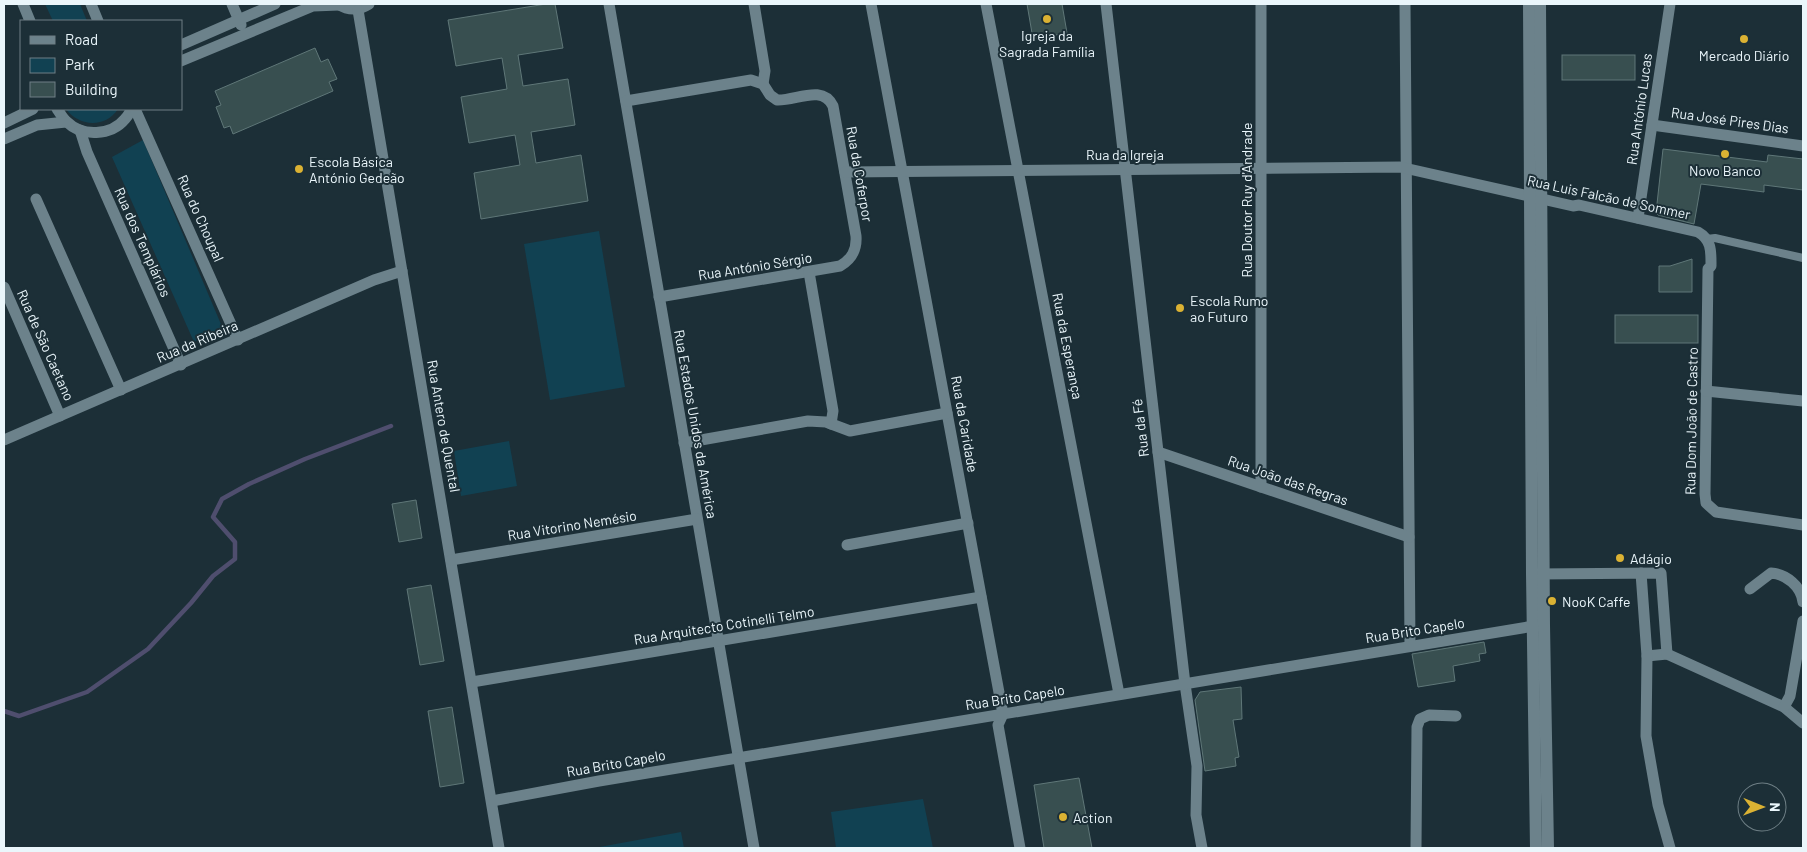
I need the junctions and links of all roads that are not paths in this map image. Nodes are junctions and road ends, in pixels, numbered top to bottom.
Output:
1 (23, 4) edge
2 (91, 4) edge
3 (232, 4) edge
4 (275, 4) edge
5 (339, 4) edge
6 (369, 4) edge
7 (609, 4) edge
8 (754, 4) edge
9 (871, 4) edge
10 (986, 4) edge
11 (1106, 4) edge
12 (1261, 4) edge
13 (1405, 4) edge
14 (1528, 4) edge
15 (1540, 4) edge
16 (1670, 4) edge
17 (358, 10) junction
18 (239, 19) junction
19 (30, 20) edge
20 (98, 20) edge
21 (245, 34) junction
22 (182, 44) edge
23 (182, 61) edge
24 (763, 84) junction
25 (626, 101) junction
26 (31, 110) edge
27 (58, 110) edge
28 (132, 110) edge
29 (133, 110) edge
30 (66, 122) junction
31 (4, 123) edge
32 (1652, 125) junction
33 (80, 130) junction
34 (4, 140) edge
35 (1803, 146) edge
36 (1261, 168) junction
37 (1406, 168) junction
38 (1125, 169) junction
39 (1018, 170) junction
40 (902, 171) junction
41 (845, 172) junction
42 (1535, 198) junction
43 (36, 199) dead end
44 (1638, 218) junction
45 (1707, 239) junction
46 (851, 257) joint
47 (1803, 258) edge
48 (402, 271) junction
49 (809, 272) junction
50 (4, 287) edge
51 (659, 297) junction
52 (238, 340) junction
53 (181, 365) junction
54 (121, 390) junction
55 (1706, 391) junction
56 (1803, 401) edge
57 (947, 414) junction
58 (60, 416) junction
59 (831, 424) junction
60 (4, 440) edge
61 (684, 442) junction
62 (1158, 452) junction
63 (1261, 487) junction
64 (697, 519) junction
65 (968, 523) junction
66 (1803, 525) edge
67 (1409, 537) junction
68 (847, 545) dead end
69 (451, 560) junction
70 (1641, 573) junction
71 (1538, 574) junction
72 (1750, 589) dead end
73 (982, 597) junction
74 (1803, 602) edge
75 (1803, 621) edge
76 (1538, 625) junction
77 (718, 641) junction
78 (1410, 646) junction
79 (1667, 654) junction
80 (1647, 656) junction
81 (472, 682) junction
82 (1185, 684) junction
83 (1120, 694) junction
84 (1784, 708) junction
85 (1003, 714) junction
86 (1456, 716) dead end
87 (1803, 723) edge
88 (738, 758) junction
89 (492, 801) junction
90 (499, 848) edge
91 (754, 848) edge
92 (1020, 848) edge
93 (1202, 848) edge
94 (1416, 848) edge
95 (1536, 848) edge
96 (1548, 848) edge
97 (1670, 848) edge

1 - 19 street
2 - 20 street
3 - 18 street
4 - 18 street
5 - 17 street
5 - 21 street
6 - 17 street
7 - 25 street, Rua Estados Unidos da América
8 - 24 street
9 - 40 street, Rua da Caridade
10 - 39 street, Rua da Esperança
11 - 38 street, Rua da Fé
12 - 36 street, Rua Doutor Ruy d'Andrade
13 - 37 street
14 - 42 street
15 - 42 street
16 - 32 street, Rua António Lucas
17 - 48 street, Rua Antero de Quental
18 - 21 street
18 - 22 street
21 - 23 street
24 - 25 street
24 - 41 street, Rua da Coferpor
25 - 51 street, Rua Estados Unidos da América
26 - 31 street
27 - 30 street
28 - 33 street
29 - 52 street, Rua do Choupal
30 - 33 street
30 - 34 street
32 - 35 street, Rua José Pires Dias
32 - 44 street, Rua António Lucas
33 - 53 street, Rua dos Templários
36 - 37 street, Rua da Igreja
36 - 38 street, Rua da Igreja
36 - 63 street, Rua Doutor Ruy d'Andrade
37 - 42 street, Rua Luis Falcão de Sommer
37 - 67 street
38 - 39 street, Rua da Igreja
38 - 62 street, Rua da Fé
39 - 40 street, Rua da Igreja
39 - 83 street, Rua da Esperança
40 - 41 street, Rua da Igreja
40 - 57 street, Rua da Caridade
41 - 46 street, Rua da Coferpor
42 - 44 street, Rua Luis Falcão de Sommer
42 - 71 street
43 - 54 street
44 - 45 street, Rua Luis Falcão de Sommer
45 - 47 street, Rua Luis Falcão de Sommer
45 - 55 street, Rua Dom João de Castro
46 - 49 street, Rua António Sérgio
48 - 52 street, Rua da Ribeira
48 - 69 street, Rua Antero de Quental
49 - 51 street, Rua António Sérgio
49 - 59 street
50 - 58 street, Rua de São Caetano
51 - 61 street, Rua Estados Unidos da América
52 - 53 street, Rua da Ribeira
53 - 54 street, Rua da Ribeira
54 - 58 street, Rua da Ribeira
55 - 56 street
55 - 66 street, Rua Dom João de Castro
57 - 59 street
57 - 65 street, Rua da Caridade
58 - 60 street, Rua da Ribeira
59 - 61 street
61 - 64 street, Rua Estados Unidos da América
62 - 63 street, Rua João das Regras
62 - 82 street, Rua da Fé
63 - 67 street, Rua João das Regras
64 - 69 street, Rua Vitorino Nemésio
64 - 77 street, Rua Estados Unidos da América
65 - 68 street
65 - 73 street, Rua da Caridade
67 - 78 street
69 - 81 street, Rua Antero de Quental
70 - 71 street
70 - 79 street
70 - 80 street
71 - 76 street
72 - 74 street
73 - 77 street, Rua Arquitecto Cotinelli Telmo
73 - 85 street, Rua da Caridade
75 - 84 street
76 - 78 street, Rua Brito Capelo
76 - 95 street
76 - 96 street
77 - 81 street, Rua Arquitecto Cotinelli Telmo
77 - 88 street, Rua Estados Unidos da América
78 - 82 street, Rua Brito Capelo
79 - 80 street
79 - 84 street
80 - 97 street
81 - 89 street, Rua Antero de Quental
82 - 83 street, Rua Brito Capelo
82 - 93 street, Rua da Fé
83 - 85 street, Rua Brito Capelo
84 - 87 street
85 - 88 street, Rua Brito Capelo
85 - 92 street, Rua da Caridade
86 - 94 street
88 - 89 street, Rua Brito Capelo
88 - 91 street, Rua Estados Unidos da América
89 - 90 street, Rua Antero de Quental

